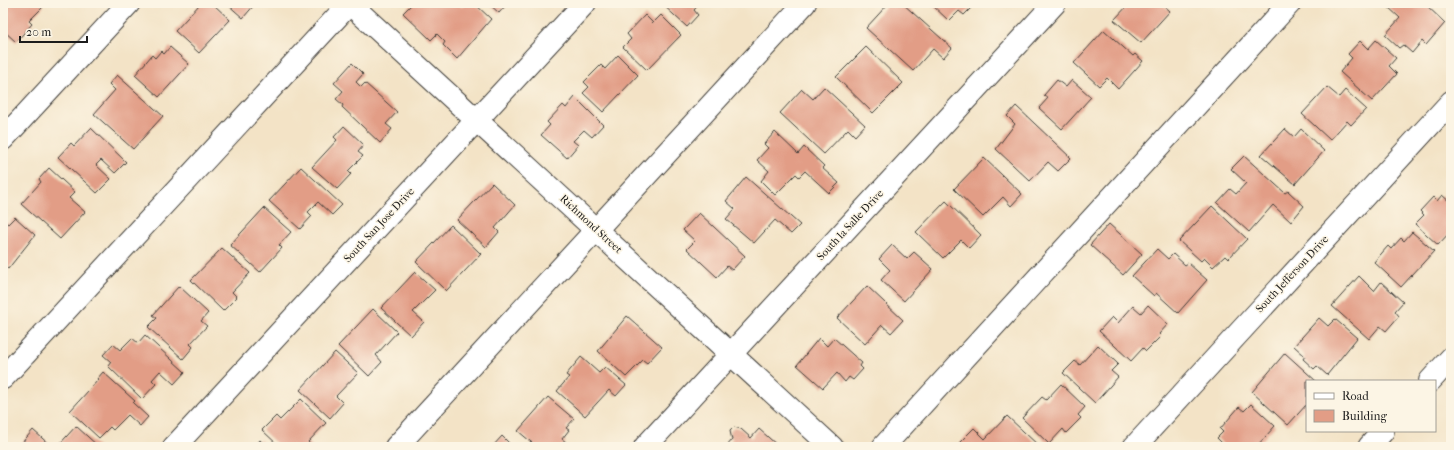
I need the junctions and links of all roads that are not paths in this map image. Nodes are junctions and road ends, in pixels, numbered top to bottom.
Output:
1 (129, 3) edge
2 (349, 3) edge
3 (585, 3) edge
4 (805, 3) edge
5 (1055, 3) edge
6 (1290, 3) edge
7 (1451, 102) edge
8 (478, 119) junction
9 (3, 139) edge
10 (596, 228) junction
11 (732, 354) junction
12 (1451, 358) edge
13 (3, 378) edge
14 (1431, 380) edge
15 (1383, 432) edge
16 (174, 447) edge
17 (396, 447) edge
18 (645, 447) edge
19 (832, 447) edge
20 (882, 447) edge
21 (1134, 447) edge
22 (1369, 447) edge

1 - 9 street
2 - 8 street, Richmond Street
2 - 13 street
3 - 8 street, South San Jose Drive
4 - 10 street
5 - 11 street, South la Salle Drive
6 - 20 street
7 - 21 street, South Jefferson Drive
8 - 10 street, Richmond Street
8 - 16 street, South San Jose Drive
10 - 11 street, Richmond Street
10 - 17 street
11 - 18 street, South la Salle Drive
11 - 19 street, Richmond Street
12 - 14 street
15 - 22 street

